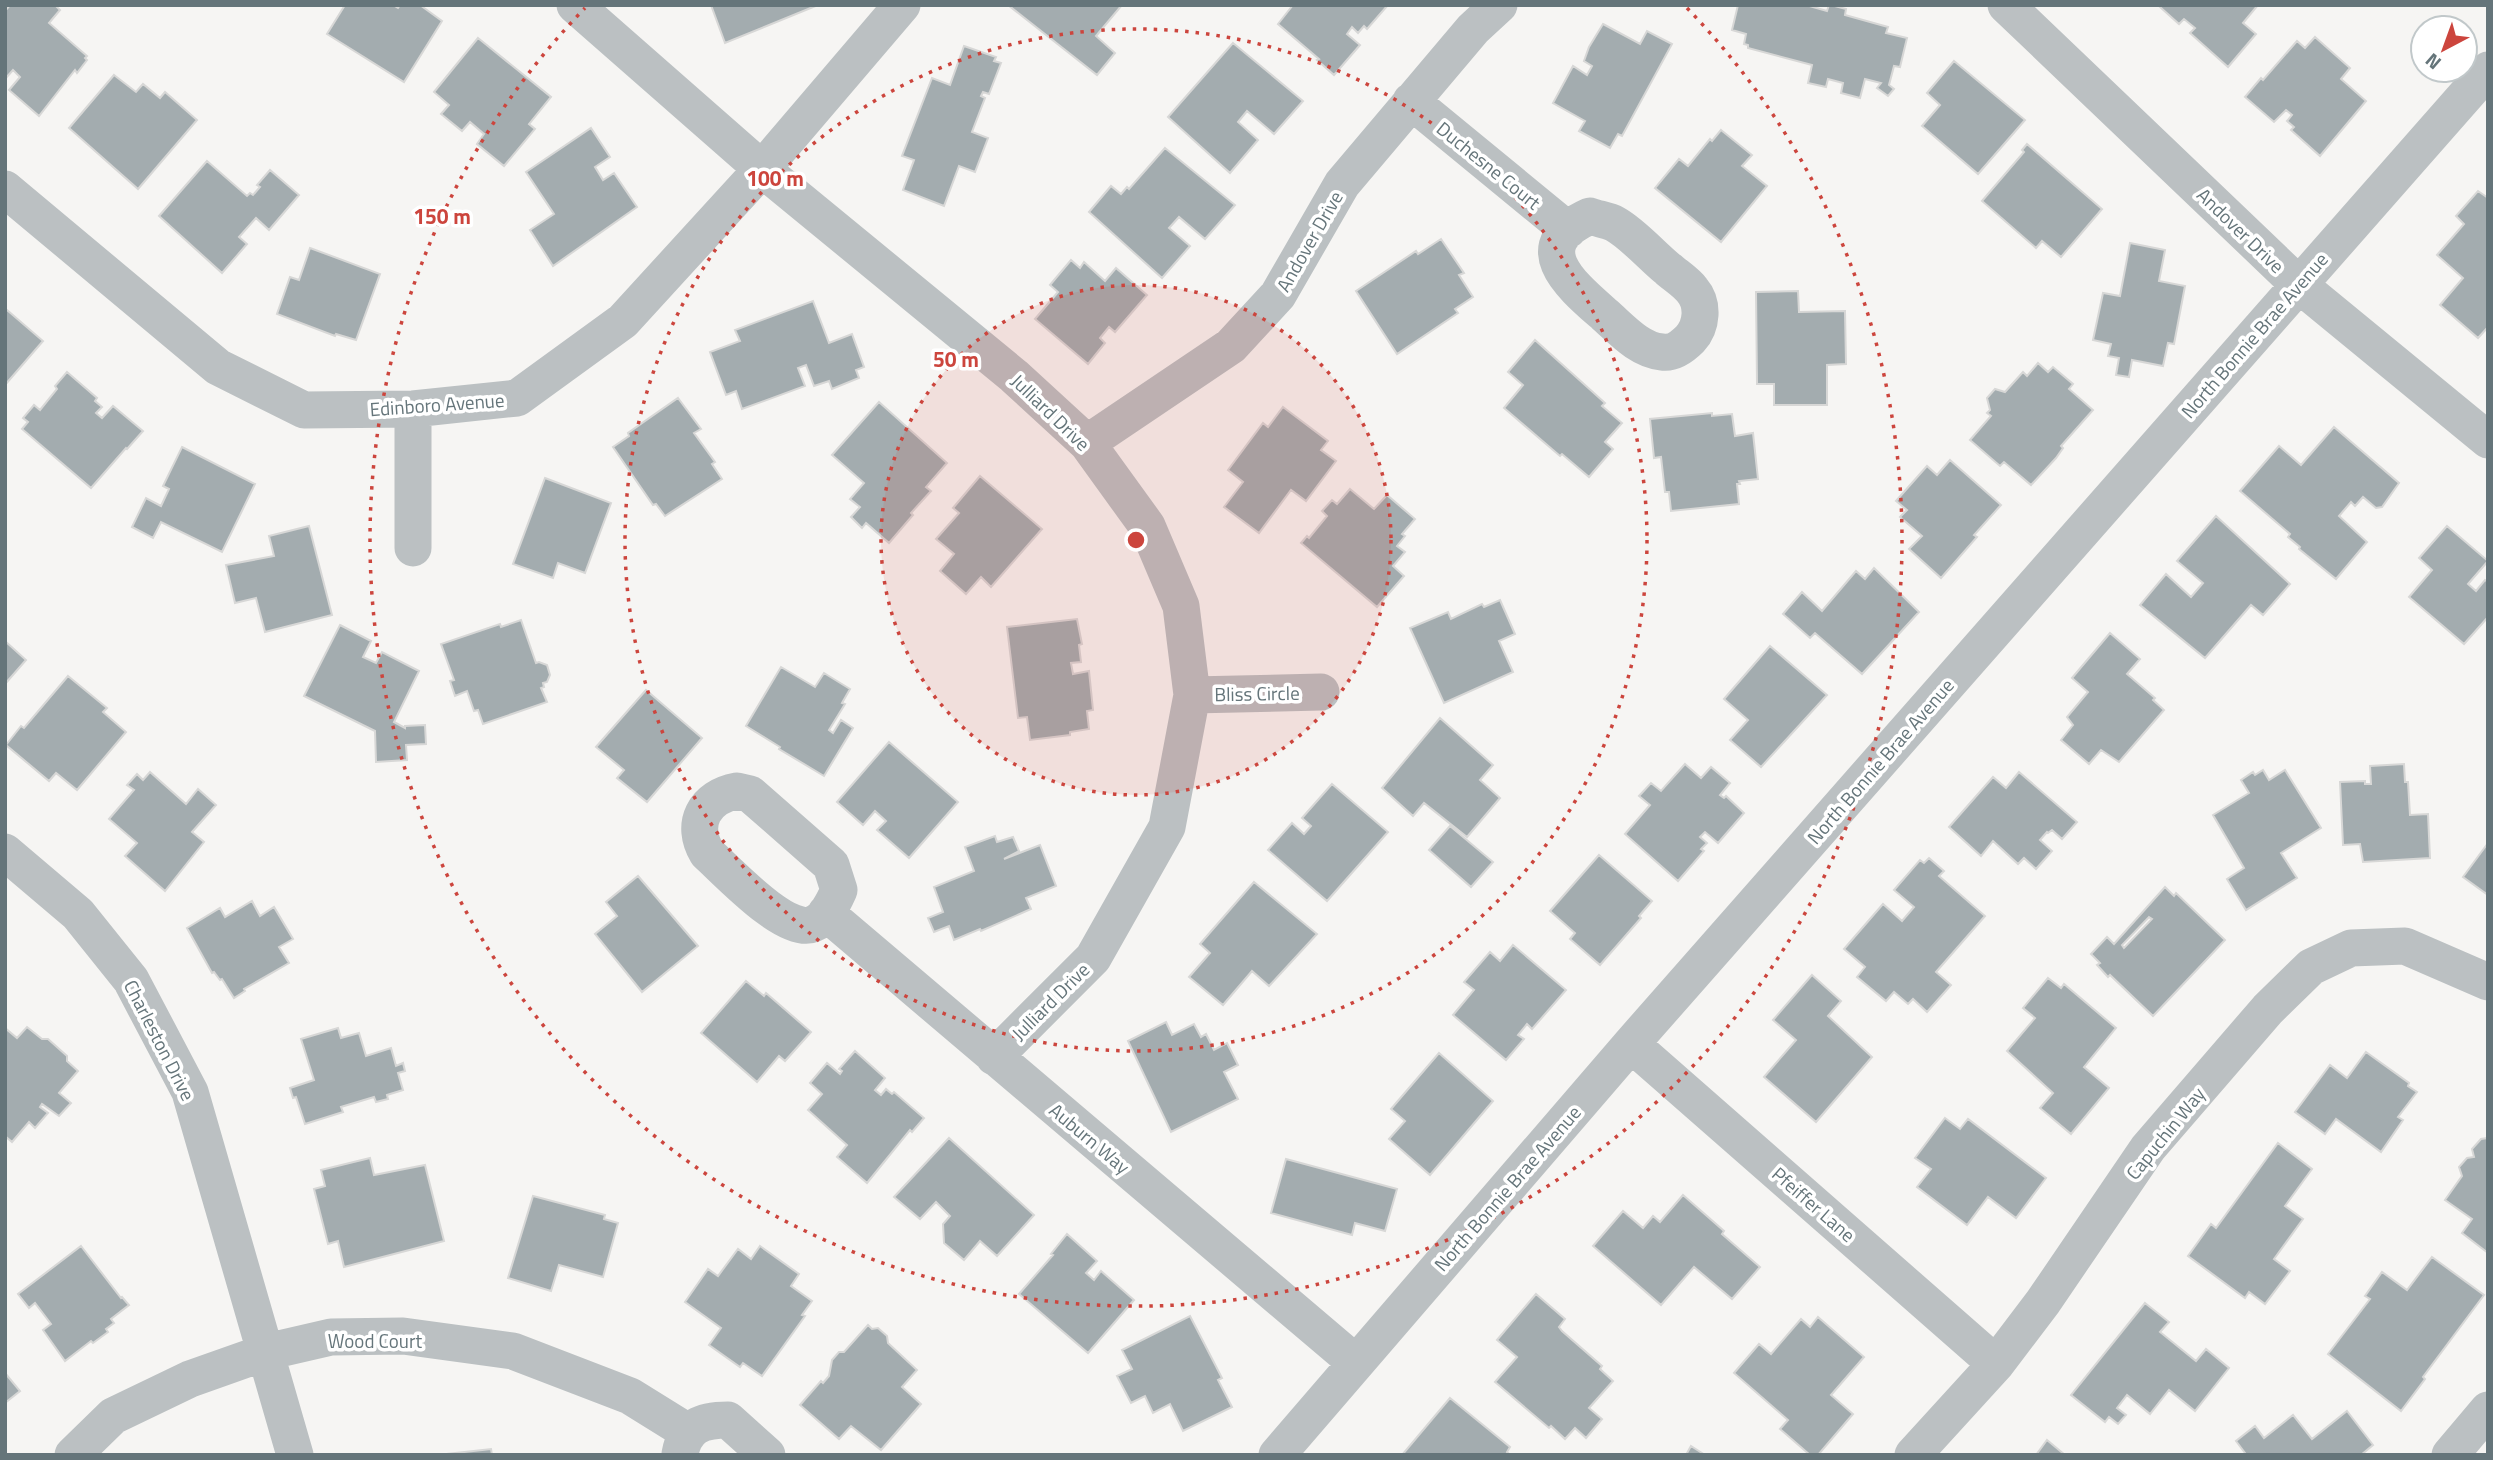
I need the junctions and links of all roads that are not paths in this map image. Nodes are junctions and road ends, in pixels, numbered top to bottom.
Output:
1 (575, 5) edge
2 (902, 5) edge
3 (1499, 5) edge
4 (2006, 5) edge
5 (2488, 70) edge
6 (1411, 101) junction
7 (762, 169) junction
8 (5, 190) edge
9 (1568, 230) dead end
10 (2298, 285) junction
11 (413, 409) junction
12 (2488, 440) edge
13 (1087, 443) junction
14 (413, 548) dead end
15 (1321, 692) dead end
16 (1192, 695) junction
17 (13, 872) edge
18 (826, 913) dead end
19 (2488, 982) edge
20 (1632, 1044) junction
21 (994, 1057) junction
22 (266, 1352) junction
23 (1356, 1363) junction
24 (1996, 1364) junction
25 (2488, 1410) edge
26 (684, 1444) edge
27 (73, 1455) edge
28 (295, 1455) edge
29 (767, 1455) edge
30 (1277, 1455) edge
31 (1913, 1455) edge
32 (2450, 1455) edge

1 - 7 street, Julliard Drive
2 - 7 street, Edinboro Avenue
3 - 6 street, Andover Drive
4 - 10 street, Andover Drive
5 - 10 street, North Bonnie Brae Avenue
6 - 9 street, Duchesne Court
6 - 13 street, Andover Drive
7 - 11 street, Edinboro Avenue
7 - 13 street, Julliard Drive
8 - 11 street, Edinboro Avenue
10 - 12 street, Andover Drive
10 - 20 street, North Bonnie Brae Avenue
11 - 14 street
13 - 16 street, Julliard Drive
15 - 16 street, Bliss Circle
16 - 21 street, Julliard Drive
17 - 22 street, Charleston Drive
18 - 21 street, Auburn Way
19 - 24 street, Capuchin Way
20 - 23 street, North Bonnie Brae Avenue
20 - 24 street, Pfeiffer Lane
21 - 23 street, Auburn Way
22 - 26 street, Wood Court
22 - 27 street, Wood Court
22 - 28 street, Charleston Drive
23 - 30 street, North Bonnie Brae Avenue
24 - 31 street, Capuchin Way
25 - 32 street
26 - 29 street, Wood Court

